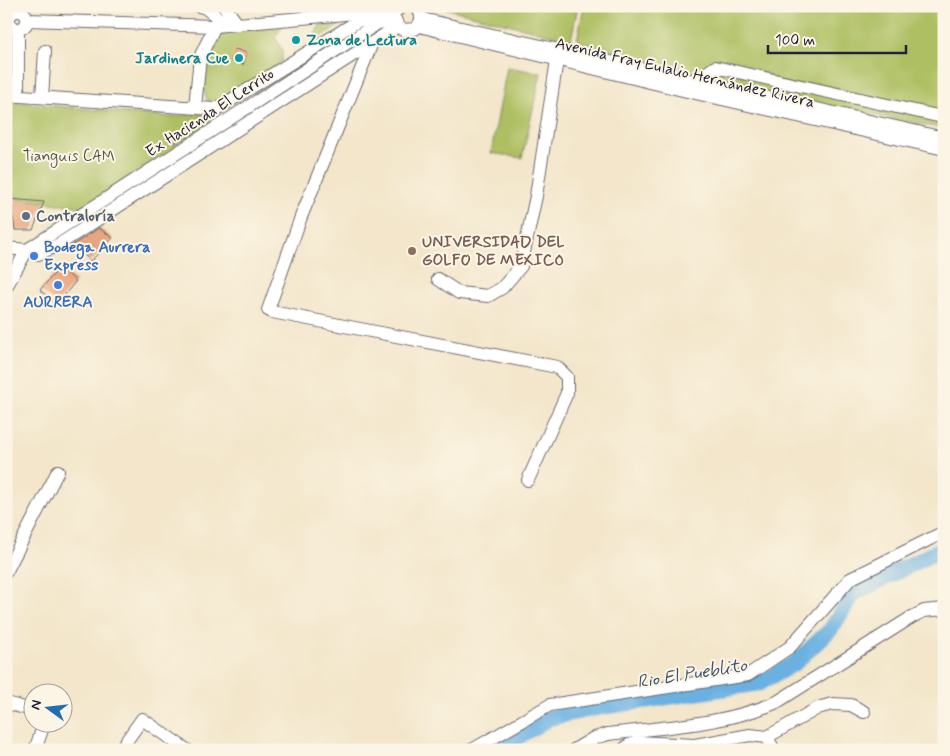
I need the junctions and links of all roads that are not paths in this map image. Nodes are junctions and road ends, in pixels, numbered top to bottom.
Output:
1 (198, 6) edge
2 (224, 6) edge
3 (415, 6) edge
4 (9, 13) edge
5 (396, 16) edge
6 (27, 20) junction
7 (420, 22) junction
8 (225, 24) junction
9 (18, 29) junction
10 (372, 43) junction
11 (45, 51) dead end
12 (557, 60) junction
13 (693, 87) junction
14 (12, 95) edge
15 (42, 97) junction
16 (195, 108) junction
17 (944, 120) edge
18 (944, 138) edge
19 (944, 149) edge
20 (6, 248) edge
21 (27, 250) junction
22 (438, 279) dead end
23 (6, 287) edge
24 (58, 471) dead end
25 (528, 480) dead end
26 (944, 532) edge
27 (6, 572) edge
28 (944, 609) edge
29 (6, 703) edge
30 (22, 707) edge
31 (864, 712) dead end
32 (41, 734) edge
33 (767, 737) junction
34 (626, 747) edge
35 (698, 747) edge
36 (35, 750) edge
37 (120, 750) edge
38 (187, 750) edge
39 (472, 750) edge
40 (574, 750) edge
41 (613, 750) edge
42 (774, 750) edge

1 - 8 street
2 - 8 street
3 - 7 street
4 - 6 street
4 - 9 street
5 - 7 street
5 - 8 street
5 - 10 street
5 - 16 street
5 - 21 street, Ex Hacienda El Cerrito
6 - 8 street
6 - 9 street
7 - 12 street, Avenida Fray Eulalio Hernández Rivera
7 - 13 street, Avenida Fray Eulalio Hernández Rivera
8 - 16 street
9 - 14 street
10 - 21 street
10 - 25 street
11 - 15 street
12 - 13 street, Avenida Fray Eulalio Hernández Rivera
12 - 22 street
13 - 17 street
13 - 18 street, Avenida Fray Eulalio Hernández Rivera
13 - 19 street, Avenida Fray Eulalio Hernández Rivera
14 - 15 street
15 - 16 street
20 - 21 street
21 - 23 street
24 - 27 street
26 - 39 street
28 - 40 street
29 - 30 street
31 - 33 street
32 - 36 street
33 - 35 street
33 - 42 street
34 - 35 street
34 - 41 street
37 - 38 street

